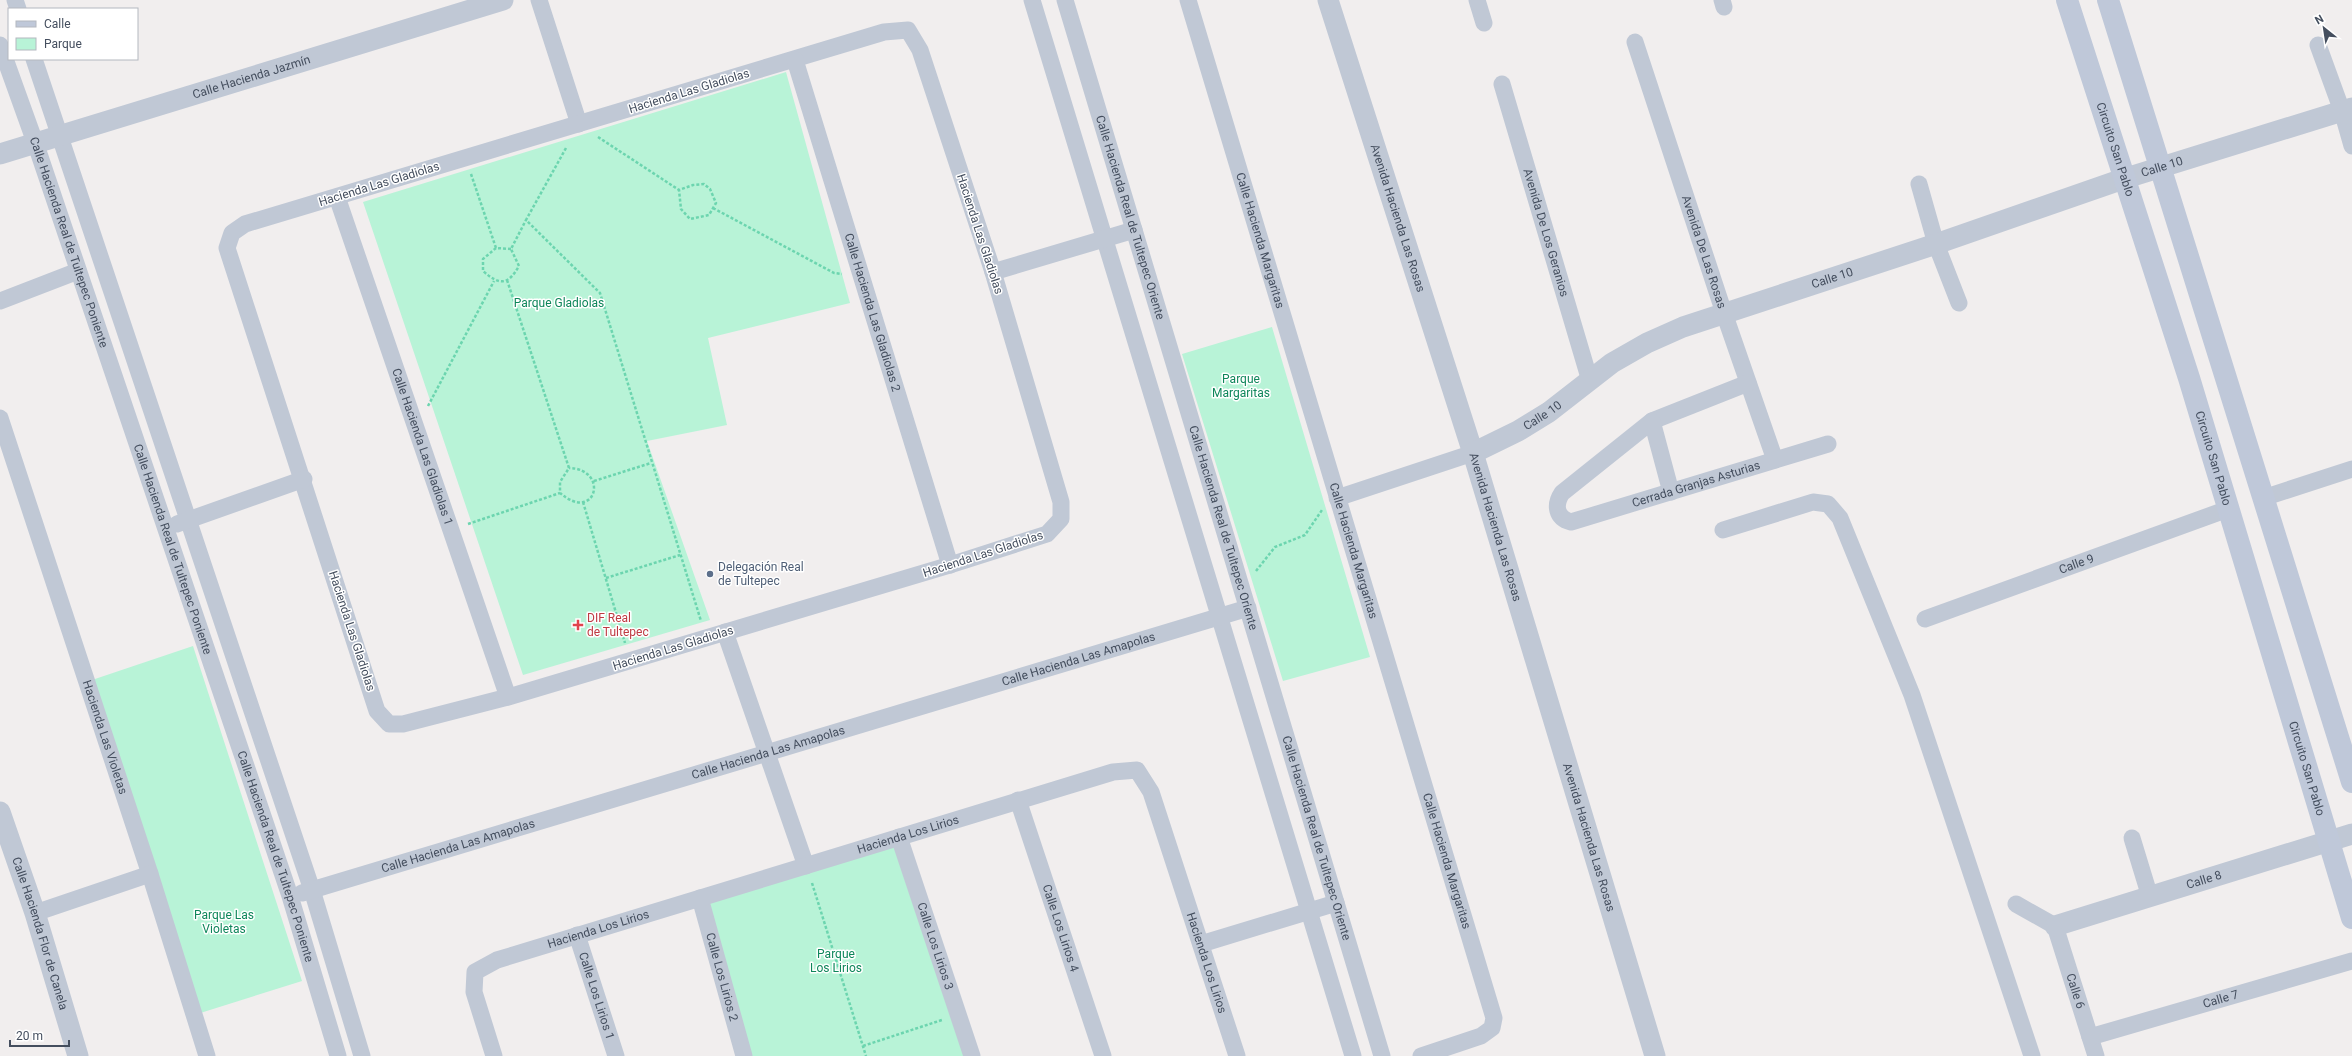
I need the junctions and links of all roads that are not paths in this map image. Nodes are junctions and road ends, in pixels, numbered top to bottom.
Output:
1 (503, 0) edge
2 (539, 0) edge
3 (1032, 0) edge
4 (1065, 0) edge
5 (1188, 0) edge
6 (1328, 0) edge
7 (1477, 0) edge
8 (2067, 0) edge
9 (2108, 0) edge
10 (1484, 23) dead end
11 (1635, 42) dead end
12 (0, 45) edge
13 (2318, 45) dead end
14 (34, 60) edge
15 (795, 60) junction
16 (1502, 84) dead end
17 (2347, 109) edge
18 (579, 124) junction
19 (58, 138) junction
20 (36, 145) junction
21 (2352, 146) edge
22 (0, 154) edge
23 (2160, 168) junction
24 (2123, 179) junction
25 (1919, 184) dead end
26 (337, 197) junction
27 (1134, 230) junction
28 (1105, 239) junction
29 (1936, 244) junction
30 (78, 270) junction
31 (993, 272) junction
32 (0, 301) edge
33 (1959, 303) dead end
34 (1724, 313) junction
35 (1590, 381) junction
36 (1748, 383) junction
37 (0, 418) edge
38 (1652, 421) junction
39 (1828, 444) dead end
40 (1473, 452) junction
41 (1775, 460) junction
42 (2352, 469) edge
43 (304, 479) junction
44 (1671, 492) junction
45 (1337, 498) junction
46 (2263, 498) junction
47 (2228, 509) junction
48 (188, 520) junction
49 (166, 528) junction
50 (1723, 530) dead end
51 (950, 565) junction
52 (1248, 608) junction
53 (1220, 616) junction
54 (1925, 619) dead end
55 (726, 632) junction
56 (508, 697) junction
57 (768, 752) junction
58 (2352, 782) edge
59 (1018, 800) junction
60 (0, 812) edge
61 (2352, 834) edge
62 (900, 837) junction
63 (2132, 838) dead end
64 (2329, 841) junction
65 (806, 866) junction
66 (150, 874) junction
67 (312, 890) junction
68 (290, 896) junction
69 (2150, 897) junction
70 (700, 898) junction
71 (1336, 903) junction
72 (2016, 904) dead end
73 (1309, 911) junction
74 (35, 913) junction
75 (2352, 918) edge
76 (2055, 926) junction
77 (577, 936) junction
78 (1200, 944) junction
79 (2352, 961) edge
80 (2090, 1037) junction
81 (78, 1056) edge
82 (207, 1056) edge
83 (338, 1056) edge
84 (362, 1056) edge
85 (494, 1056) edge
86 (616, 1056) edge
87 (744, 1056) edge
88 (972, 1056) edge
89 (1103, 1056) edge
90 (1237, 1056) edge
91 (1353, 1056) edge
92 (1382, 1056) edge
93 (1421, 1056) edge
94 (1655, 1056) edge
95 (2032, 1056) edge
96 (2096, 1056) edge

1 - 19 street, Calle Hacienda Jazmín
2 - 18 street
3 - 28 street
4 - 27 street, Calle Hacienda Real de Tultepec Oriente
5 - 45 street, Calle Hacienda Margaritas
6 - 40 street, Avenida Hacienda Las Rosas
7 - 10 street
8 - 24 main road, Circuito San Pablo
9 - 23 main road
11 - 34 street, Avenida De Las Rosas
12 - 20 street, Calle Hacienda Real de Tultepec Poniente
13 - 17 street
14 - 19 street, Calle Hacienda Real de Tultepec Poniente
15 - 18 street, Hacienda Las Gladiolas
15 - 31 street, Hacienda Las Gladiolas
15 - 51 street, Calle Hacienda Las Gladiolas 2
16 - 35 street, Avenida De Los Geranios
17 - 21 street
17 - 23 street, Calle 10
18 - 26 street, Hacienda Las Gladiolas
19 - 20 street, Calle Hacienda Jazmín
19 - 48 street, Calle Hacienda Real de Tultepec Poniente
20 - 22 street, Calle Hacienda Jazmín
20 - 30 street, Calle Hacienda Real de Tultepec Poniente
23 - 24 street, Calle 10
23 - 46 main road
24 - 29 street, Calle 10
24 - 47 main road, Circuito San Pablo
25 - 29 street
26 - 43 street, Hacienda Las Gladiolas
26 - 56 street, Calle Hacienda Las Gladiolas 1
27 - 28 street
27 - 52 street, Calle Hacienda Real de Tultepec Oriente
28 - 31 street
28 - 53 street
29 - 33 street
29 - 34 street, Calle 10
30 - 32 street
30 - 49 street, Calle Hacienda Real de Tultepec Poniente
31 - 51 street, Hacienda Las Gladiolas
34 - 35 street, Calle 10
34 - 36 street, Avenida De Las Rosas
35 - 40 street, Calle 10
36 - 38 street
36 - 41 street, Avenida De Las Rosas
37 - 66 street, Hacienda Las Violetas
38 - 44 street
38 - 44 street, Cerrada Granjas Asturias
39 - 41 street, Cerrada Granjas Asturias
40 - 45 street, Calle 10
40 - 94 street, Avenida Hacienda Las Rosas
41 - 44 street, Cerrada Granjas Asturias
42 - 46 street
43 - 48 street
43 - 56 street, Hacienda Las Gladiolas
45 - 93 street, Calle Hacienda Margaritas
46 - 58 main road
47 - 54 street, Calle 9
47 - 64 main road, Circuito San Pablo
48 - 49 street
48 - 67 street, Calle Hacienda Real de Tultepec Poniente
49 - 68 street, Calle Hacienda Real de Tultepec Poniente
50 - 95 street
51 - 55 street, Hacienda Las Gladiolas
52 - 53 street, Calle Hacienda Las Amapolas
52 - 71 street, Calle Hacienda Real de Tultepec Oriente
53 - 57 street, Calle Hacienda Las Amapolas
53 - 73 street
55 - 56 street, Hacienda Las Gladiolas
55 - 57 street
57 - 65 street
57 - 67 street, Calle Hacienda Las Amapolas
59 - 62 street, Hacienda Los Lirios
59 - 78 street, Hacienda Los Lirios
59 - 89 street, Calle Los Lirios 4
60 - 74 street, Calle Hacienda Flor de Canela
61 - 64 street, Calle 8
62 - 65 street, Hacienda Los Lirios
62 - 88 street, Calle Los Lirios 3
63 - 69 street
64 - 69 street, Calle 8
64 - 75 main road, Circuito San Pablo
65 - 70 street, Hacienda Los Lirios
66 - 74 street
66 - 82 street, Hacienda Las Violetas
67 - 68 street, Calle Hacienda Las Amapolas
67 - 84 street, Calle Hacienda Real de Tultepec Poniente
68 - 83 street, Calle Hacienda Real de Tultepec Poniente
69 - 76 street, Calle 8
70 - 77 street, Hacienda Los Lirios
70 - 87 street, Calle Los Lirios 2
71 - 73 street
71 - 92 street, Calle Hacienda Real de Tultepec Oriente
72 - 76 street
73 - 78 street
73 - 91 street
74 - 81 street, Calle Hacienda Flor de Canela
76 - 80 street, Calle 6
77 - 85 street, Hacienda Los Lirios
77 - 86 street, Calle Los Lirios 1
78 - 90 street, Hacienda Los Lirios
79 - 80 street, Calle 7
80 - 96 street, Calle 6

